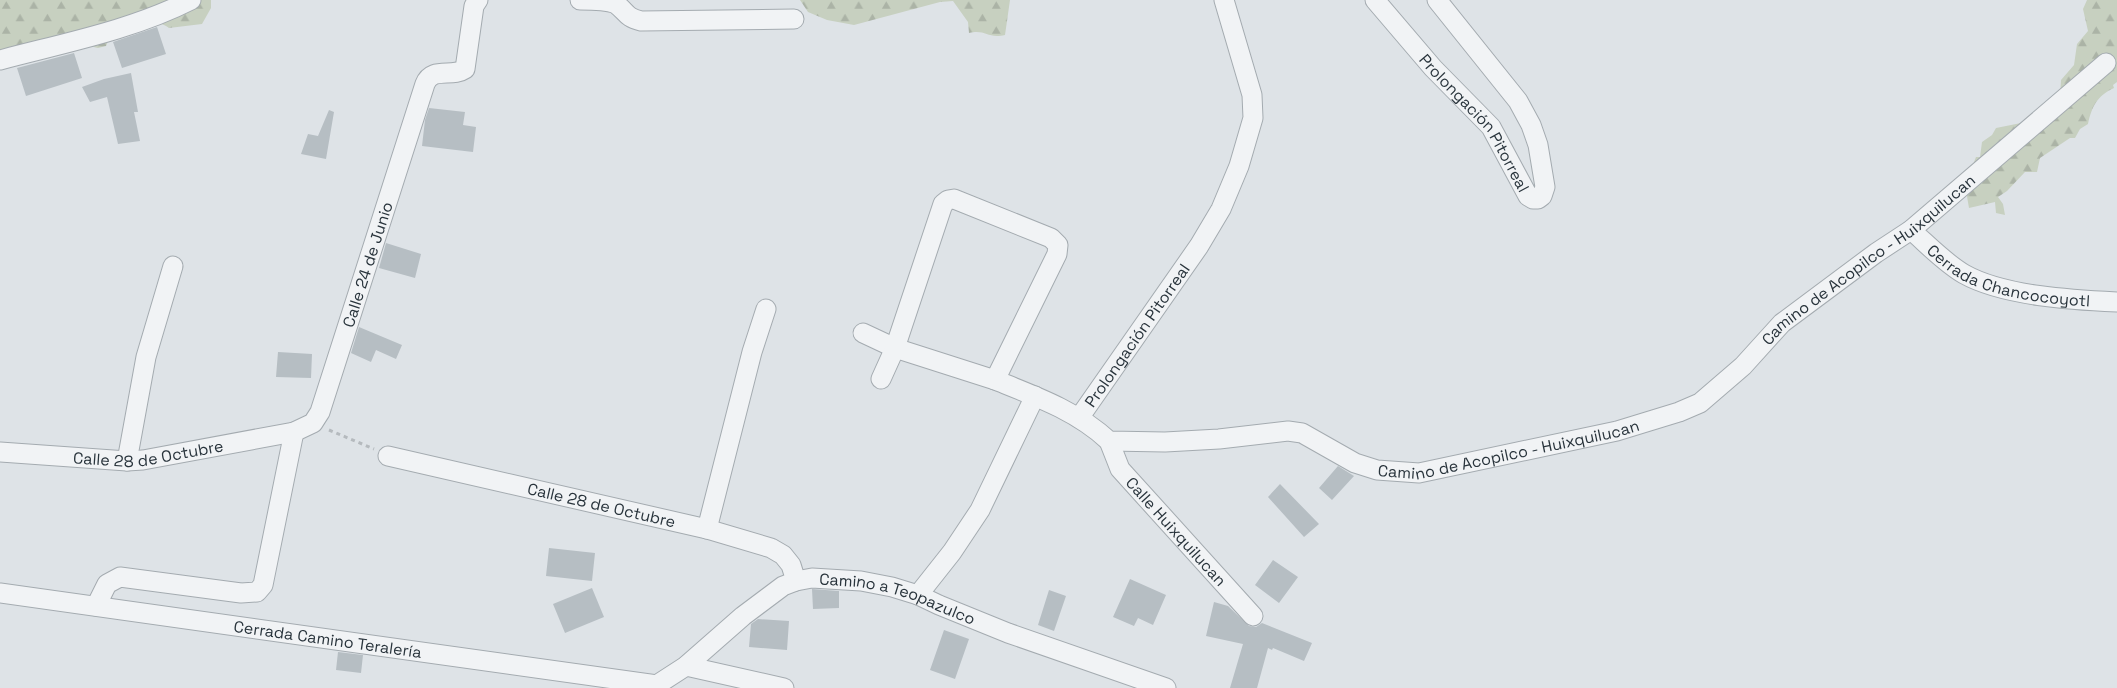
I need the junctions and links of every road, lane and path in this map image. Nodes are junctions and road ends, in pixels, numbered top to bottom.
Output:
1 (191, 0) edge
2 (478, 0) edge
3 (580, 0) edge
4 (1224, 0) edge
5 (1375, 0) edge
6 (1437, 0) edge
7 (794, 19) dead end
8 (0, 60) edge
9 (2106, 63) dead end
10 (1911, 230) junction
11 (173, 266) dead end
12 (2117, 302) edge
13 (766, 309) dead end
14 (863, 333) dead end
15 (895, 348) junction
16 (997, 376) junction
17 (881, 379) dead end
18 (1035, 396) junction
19 (1079, 418) junction
20 (313, 423) junction
21 (294, 432) junction
22 (1109, 441) junction
23 (0, 452) edge
24 (388, 456) joint
25 (127, 461) junction
26 (707, 529) junction
27 (796, 581) junction
28 (0, 593) edge
29 (918, 594) junction
30 (96, 606) junction
31 (1253, 616) dead end
32 (686, 666) junction
33 (654, 686) edge
34 (784, 688) edge
35 (1166, 688) edge

1 - 8 street
2 - 20 street, Calle 24 de Junio
3 - 7 street
4 - 19 street, Prolongación Pitorreal
5 - 6 street, Prolongación Pitorreal
9 - 10 street, Camino de Acopilco - Huixquilucan
10 - 12 street, Cerrada Chancocoyotl
10 - 22 street, Camino de Acopilco - Huixquilucan
11 - 25 street
13 - 26 street
14 - 15 street
15 - 16 street
15 - 16 street
15 - 17 street
16 - 18 street
18 - 19 street
18 - 29 street
19 - 22 street
20 - 21 street
20 - 24 path
21 - 25 street, Calle 28 de Octubre
21 - 30 street
22 - 31 street, Calle Huixquilucan
23 - 25 street, Calle 28 de Octubre
24 - 26 street, Calle 28 de Octubre
26 - 27 street, Calle 28 de Octubre
27 - 29 street, Camino a Teopazulco
27 - 32 street, Camino a Teopazulco
28 - 30 street, Cerrada Camino Teralería
29 - 35 street, Camino a Teopazulco
30 - 33 street, Cerrada Camino Teralería
32 - 33 street, Camino a Teopazulco
32 - 34 street

